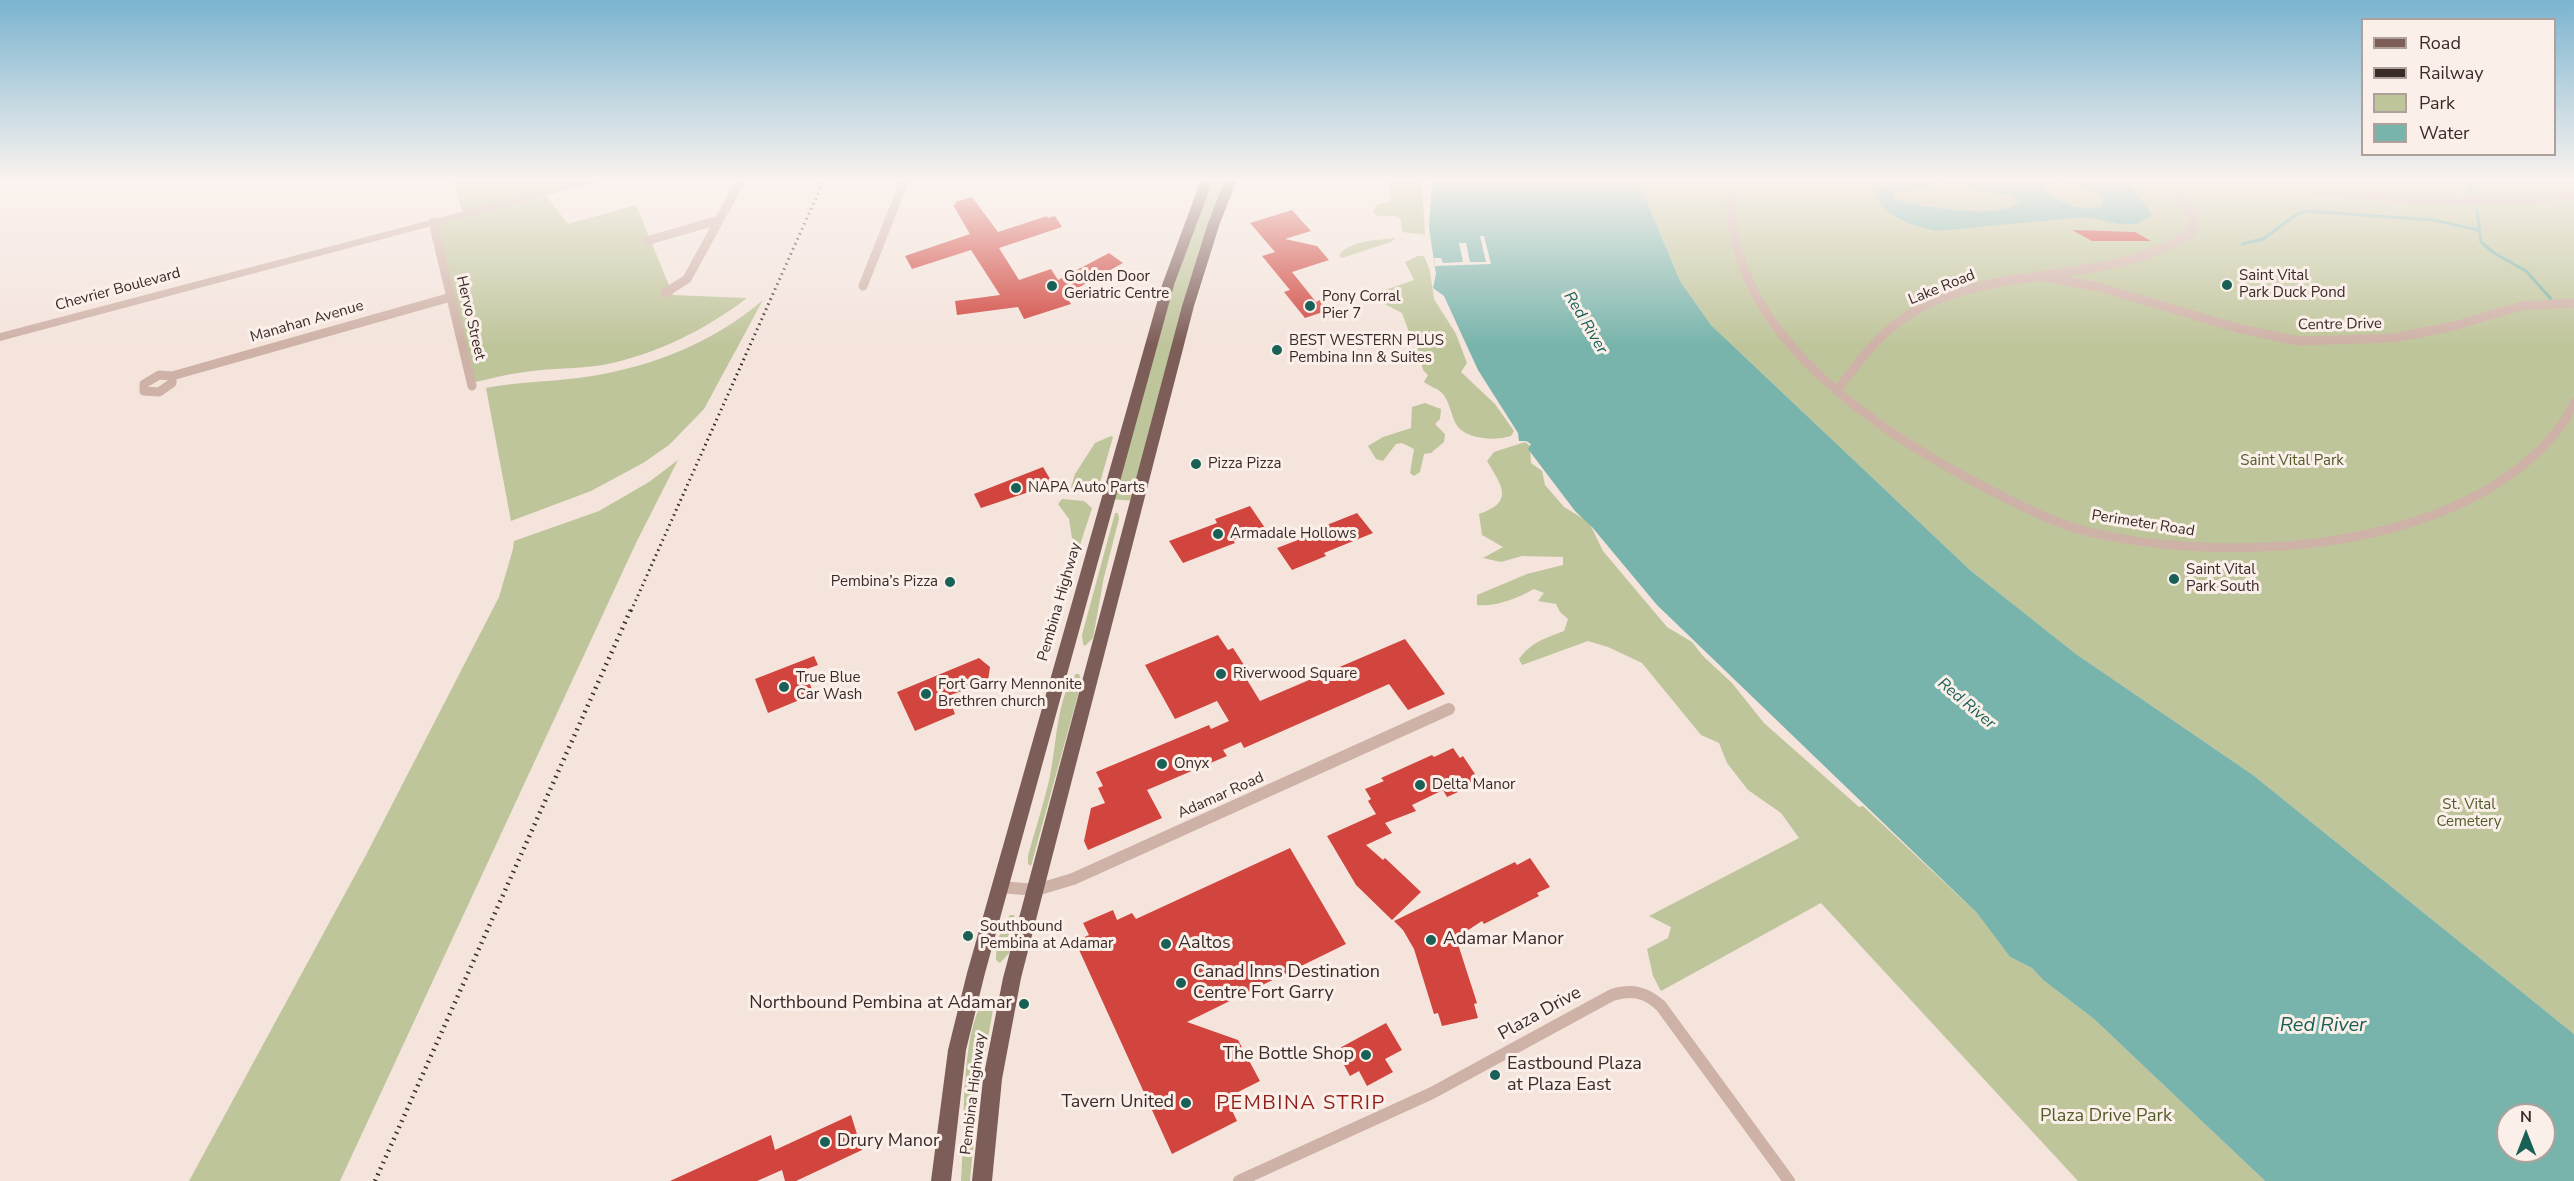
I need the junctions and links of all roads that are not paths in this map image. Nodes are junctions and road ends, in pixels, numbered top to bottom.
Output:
1 (384, 235) edge
2 (436, 235) edge
3 (666, 235) edge
4 (711, 235) edge
5 (883, 235) edge
6 (1187, 235) edge
7 (1210, 235) edge
8 (1734, 235) edge
9 (2188, 235) edge
10 (646, 241) dead end
11 (2038, 276) junction
12 (863, 286) dead end
13 (665, 293) dead end
14 (451, 297) junction
15 (2574, 303) edge
16 (0, 337) edge
17 (172, 376) dead end
18 (472, 386) dead end
19 (1837, 390) junction
20 (2574, 403) edge
21 (1449, 710) dead end
22 (1000, 887) junction
23 (1036, 890) junction
24 (941, 1181) edge
25 (982, 1181) edge
26 (1239, 1181) edge
27 (1789, 1181) edge

1 - 16 street, Chevrier Boulevard
2 - 14 street, Hervo Street
3 - 10 street
4 - 13 street
5 - 12 street
6 - 22 main road, Pembina Highway
7 - 23 main road, Pembina Highway
8 - 19 street, Perimeter Road
9 - 11 street, Lake Road
11 - 15 street, Centre Drive
11 - 19 street, Lake Road
14 - 17 street, Manahan Avenue
14 - 18 street, Hervo Street
19 - 20 street, Perimeter Road
21 - 23 street, Adamar Road
22 - 23 street, Adamar Road
22 - 24 main road, Pembina Highway
23 - 25 main road, Pembina Highway
26 - 27 street, Plaza Drive

